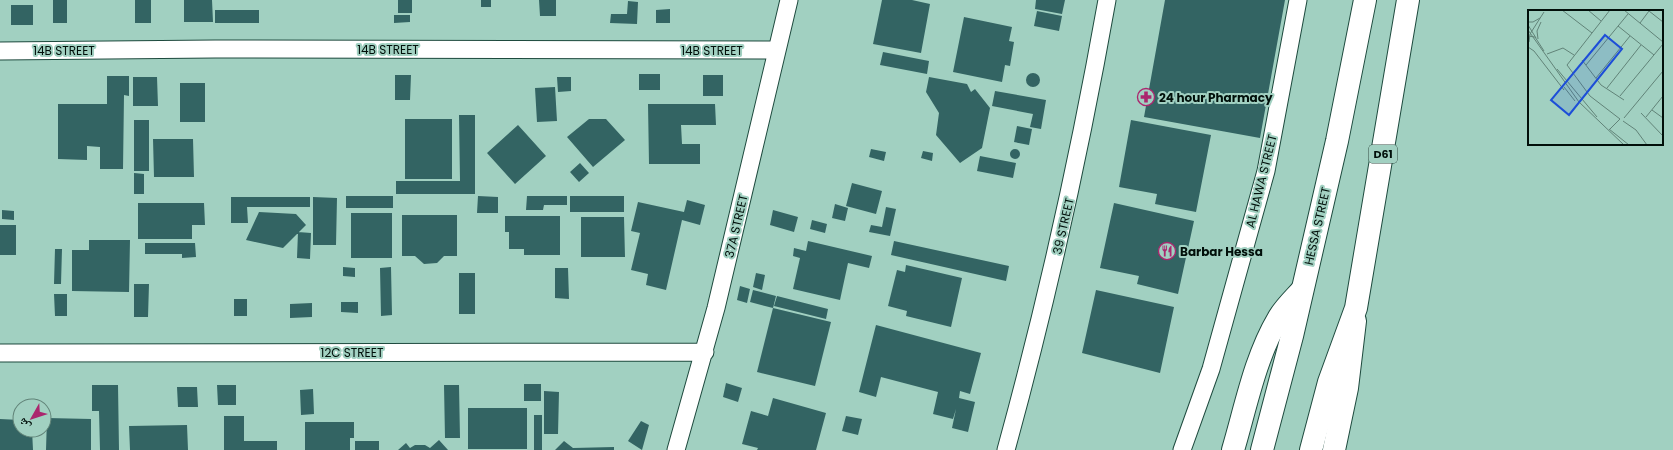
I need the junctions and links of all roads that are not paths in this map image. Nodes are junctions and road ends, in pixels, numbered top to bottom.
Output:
1 (789, 0) edge
2 (1107, 0) edge
3 (1298, 0) edge
4 (1365, 0) edge
5 (1408, 0) edge
6 (0, 50) edge
7 (777, 50) junction
8 (1302, 290) junction
9 (1356, 308) junction
10 (0, 352) edge
11 (705, 352) junction
12 (676, 450) edge
13 (1006, 450) edge
14 (1182, 450) edge
15 (1234, 450) edge
16 (1262, 450) edge
17 (1311, 450) edge
18 (1334, 450) edge

1 - 7 street, 37A STREET
2 - 13 street, 39 STREET
3 - 14 street, AL HAWA STREET
4 - 8 main road, HESSA STREET
5 - 9 main road, D61
6 - 7 street, 14B STREET
7 - 11 street, 37A STREET
8 - 15 main road
8 - 16 main road, HESSA STREET
9 - 17 main road, D61
9 - 18 main road
10 - 11 street, 12C STREET
11 - 12 street, 37A STREET

